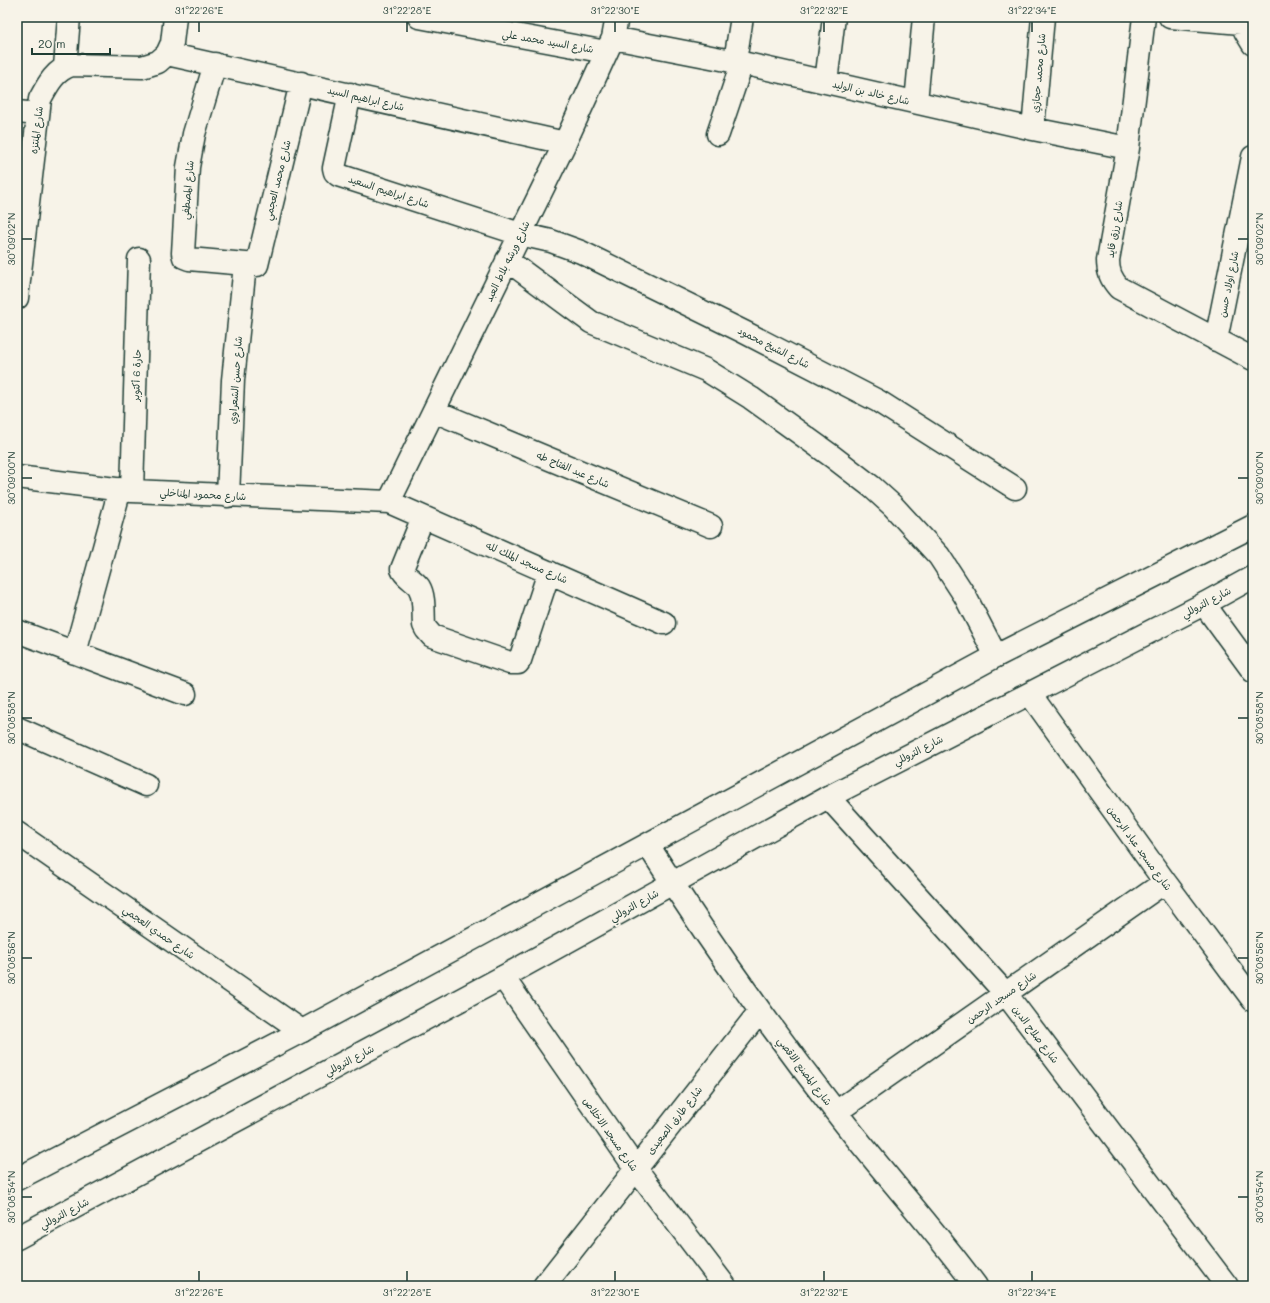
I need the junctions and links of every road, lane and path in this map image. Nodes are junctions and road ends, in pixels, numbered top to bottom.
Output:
1 (69, 17) edge
2 (175, 17) edge
3 (419, 17) edge
4 (617, 17) edge
5 (742, 17) edge
6 (834, 17) edge
7 (924, 17) edge
8 (1043, 17) edge
9 (1144, 17) edge
10 (1170, 17) edge
11 (1247, 21) edge
12 (1253, 44) edge
13 (610, 45) junction
14 (167, 54) junction
15 (739, 62) junction
16 (215, 64) junction
17 (65, 67) junction
18 (826, 82) junction
19 (300, 83) junction
20 (350, 94) junction
21 (916, 102) junction
22 (27, 113) edge
23 (1033, 129) junction
24 (718, 134) dead end
25 (565, 143) junction
26 (1128, 148) junction
27 (1253, 157) edge
28 (520, 234) junction
29 (1244, 253) edge
30 (139, 259) dead end
31 (507, 260) junction
32 (245, 265) junction
33 (17, 298) edge
34 (1216, 340) junction
35 (1253, 358) edge
36 (434, 411) junction
37 (17, 477) edge
38 (1015, 488) dead end
39 (126, 490) junction
40 (228, 496) junction
41 (389, 502) junction
42 (423, 517) junction
43 (711, 526) dead end
44 (1253, 526) edge
45 (549, 572) junction
46 (1253, 577) edge
47 (1204, 604) junction
48 (664, 623) dead end
49 (17, 631) edge
50 (75, 653) junction
51 (996, 656) junction
52 (1253, 671) edge
53 (185, 694) dead end
54 (1030, 694) junction
55 (17, 728) edge
56 (146, 785) dead end
57 (828, 797) junction
58 (17, 833) edge
59 (648, 845) junction
60 (1165, 882) junction
61 (672, 884) junction
62 (503, 977) junction
63 (1006, 994) junction
64 (1253, 1000) edge
65 (760, 1011) junction
66 (302, 1031) junction
67 (836, 1112) junction
68 (636, 1169) junction
69 (17, 1179) edge
70 (17, 1238) edge
71 (544, 1286) edge
72 (725, 1286) edge
73 (976, 1286) edge
74 (1227, 1286) edge

1 - 17 street
2 - 14 street
3 - 13 street, شارع السيد محمد علي
4 - 13 street, شارع ورشه بلاط العبد
5 - 15 street
6 - 18 street
7 - 21 street
8 - 23 street, شارع محمد حجازي
9 - 26 street, شارع رزق قايد
10 - 11 street
11 - 12 street
13 - 15 street, شارع خالد بن الوليد
13 - 25 street, شارع ورشه بلاط العبد
14 - 16 street, شارع ابراهيم السيد
14 - 17 street
15 - 18 street, شارع خالد بن الوليد
15 - 24 street
16 - 19 street, شارع ابراهيم السيد
16 - 32 street, شارع المصطفي
17 - 22 street, شارع المنتزه
18 - 21 street, شارع خالد بن الوليد
19 - 20 street, شارع ابراهيم السيد
19 - 32 street, شارع محمد العجمي
20 - 25 street, شارع ابراهيم السيد
20 - 28 street, شارع ابراهيم السعيد
21 - 23 street, شارع خالد بن الوليد
22 - 33 street, شارع المنتزه
23 - 26 street, شارع خالد بن الوليد
25 - 28 street, شارع ورشه بلاط العبد
26 - 34 street, شارع رزق قايد
27 - 29 street, شارع اولاد حسن
28 - 31 street, شارع ورشه بلاط العبد
28 - 38 street, شارع الشيخ محمود
29 - 34 street, شارع اولاد حسن
30 - 39 street, حارة 6 أكتوبر
31 - 36 street, شارع ورشه بلاط العبد
31 - 51 street
32 - 40 street, شارع حسن الشعراوي
34 - 35 street, شارع رزق قايد
36 - 41 street, شارع ورشه بلاط العبد
36 - 43 street, شارع عبد الفتاح طه
37 - 39 street, شارع محمود المناخلي
39 - 40 street, شارع محمود المناخلي
39 - 50 street, حارة 6 أكتوبر
40 - 41 street, شارع محمود المناخلي
41 - 42 street, شارع مسجد الملك لله
42 - 45 street, شارع مسجد الملك لله
42 - 45 street
44 - 51 street
45 - 48 street, شارع مسجد الملك لله
46 - 47 street, شارع التروللي
47 - 52 street
47 - 54 street, شارع التروللي
49 - 50 street
50 - 53 street
51 - 59 street
54 - 57 street, شارع التروللي
54 - 60 street, شارع مسجد عباد الرحمن
55 - 56 street
57 - 61 street, شارع التروللي
57 - 63 street, شارع صلاح الدين
58 - 66 street, شارع حمدي العجمي
59 - 61 street, شارع المصنع الاقصي
59 - 66 street
60 - 63 street, شارع مسجد الرحمن
60 - 64 street, شارع مسجد عباد الرحمن
61 - 62 street, شارع التروللي
61 - 65 street, شارع المصنع الاقصي
62 - 68 street, شارع مسجد الاخلاص
62 - 70 street, شارع التروللي
63 - 67 street, شارع مسجد الرحمن
63 - 74 street, شارع صلاح الدين
65 - 67 street, شارع المصنع الاقصي
65 - 68 street, شارع طارق الصعيدى
66 - 69 street
67 - 73 street, شارع المصنع الاقصي
68 - 71 street, شارع طارق الصعيدى
68 - 72 street, شارع مسجد الاخلاص

